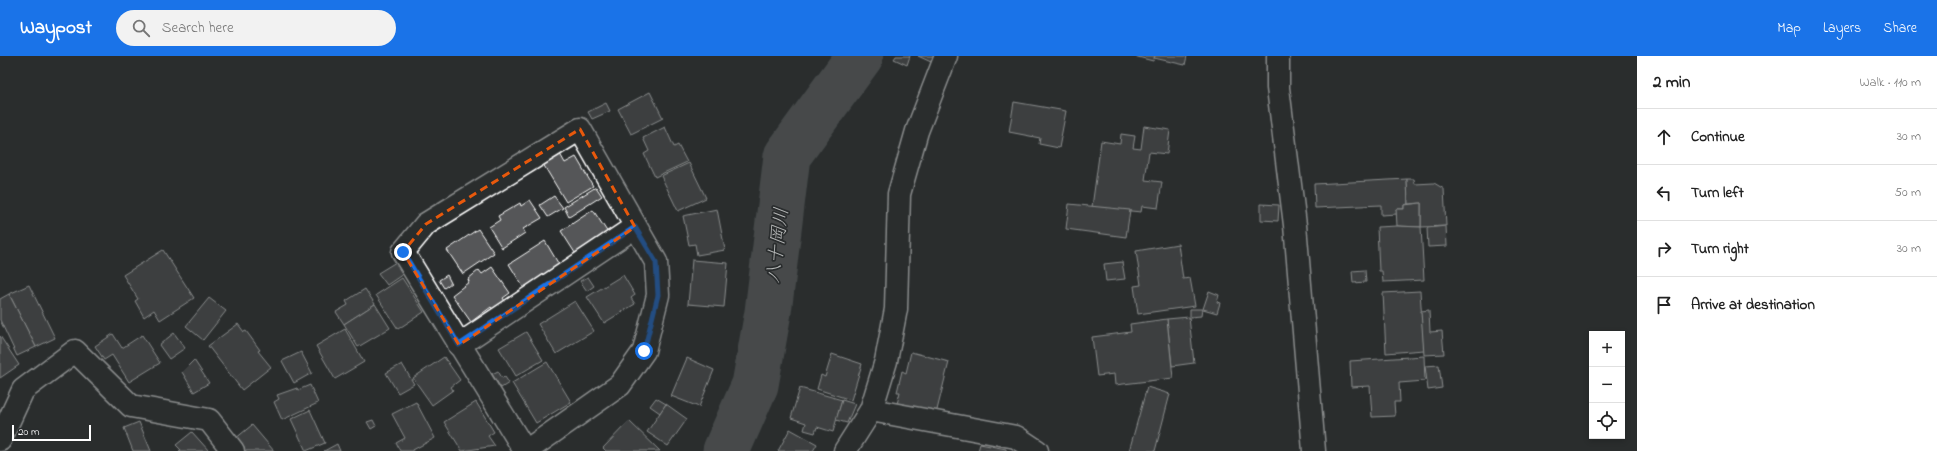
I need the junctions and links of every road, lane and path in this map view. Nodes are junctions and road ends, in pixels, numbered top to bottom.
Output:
1 (946, 56) edge
2 (1278, 56) edge
3 (635, 227) junction
4 (459, 345) junction
5 (871, 410) junction
6 (0, 440) edge
7 (233, 451) edge
8 (525, 451) edge
9 (845, 451) edge
10 (1037, 451) edge
11 (1314, 451) edge

1 - 5 street
2 - 11 street
3 - 4 street
3 - 4 street
3 - 8 street
4 - 8 street
5 - 9 street
5 - 10 street
6 - 7 street

